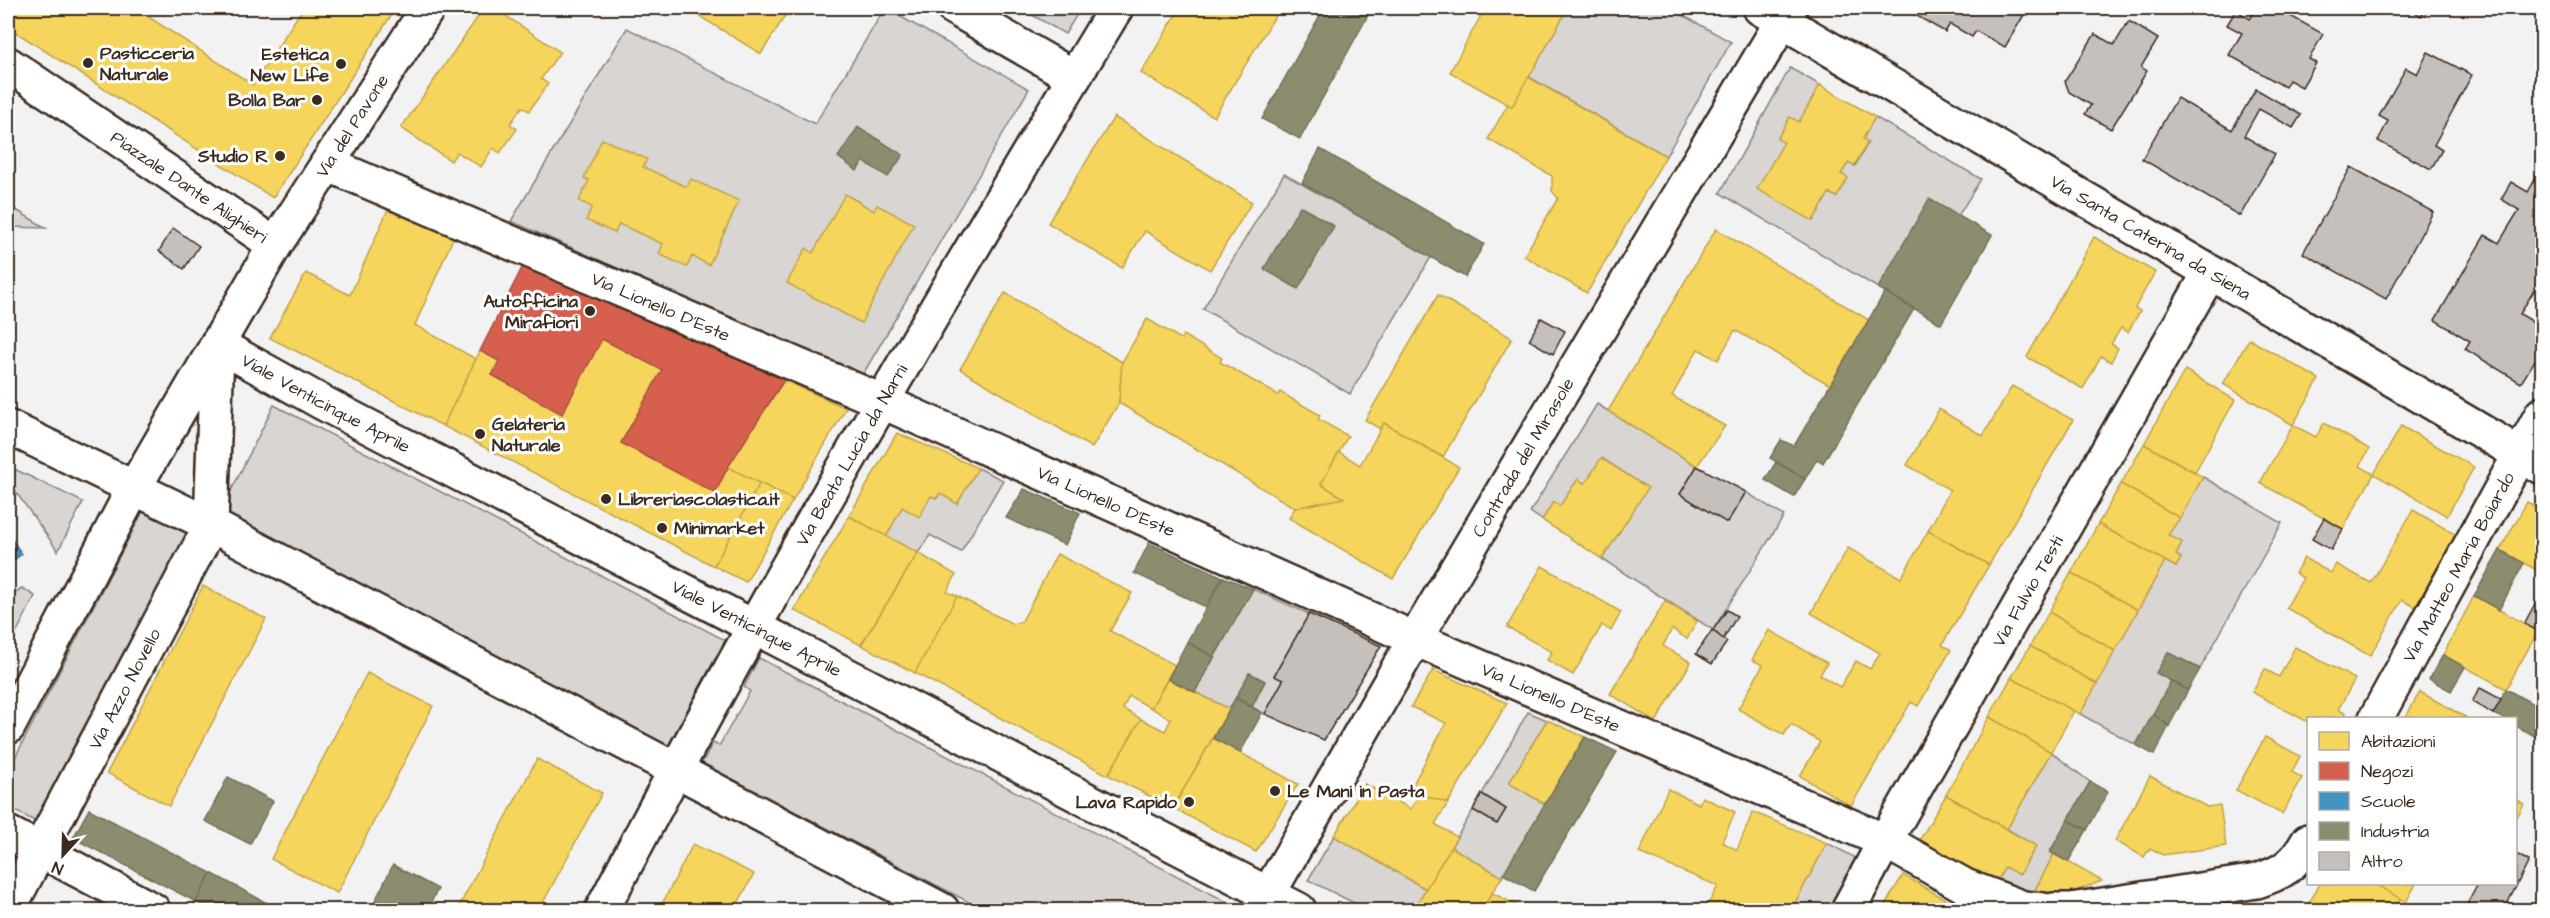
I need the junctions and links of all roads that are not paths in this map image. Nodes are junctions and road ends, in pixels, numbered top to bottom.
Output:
1 (428, 8) edge
2 (954, 8) edge
3 (1116, 8) edge
4 (1778, 12) edge
5 (8, 64) edge
6 (1074, 76) junction
7 (327, 164) junction
8 (275, 245) junction
9 (2210, 272) junction
10 (217, 344) junction
11 (880, 401) junction
12 (2542, 414) edge
13 (8, 427) edge
14 (2531, 461) edge
15 (134, 488) junction
16 (211, 525) junction
17 (753, 626) junction
18 (1415, 639) junction
19 (2377, 717) edge
20 (8, 727) edge
21 (675, 769) junction
22 (8, 834) edge
23 (1885, 841) junction
24 (2307, 842) edge
25 (39, 850) junction
26 (1263, 903) edge
27 (8, 909) edge
28 (153, 910) edge
29 (602, 910) edge
30 (942, 910) edge
31 (1299, 910) edge
32 (1848, 910) edge
33 (2043, 910) edge
34 (2054, 910) edge

1 - 7 street, Via del Pavone
2 - 6 street
3 - 6 street, Via Beata Lucia da Narni
4 - 9 street, Via Santa Caterina da Siena
4 - 18 street, Contrada del Mirasole
5 - 8 street, Piazzale Dante Alighieri
6 - 11 street, Via Beata Lucia da Narni
7 - 8 street, Via del Pavone
7 - 11 street, Via Lionello D'Este
8 - 10 street, Piazzale Dante Alighieri
9 - 14 street, Via Santa Caterina da Siena
9 - 23 street, Via Fulvio Testi
10 - 15 street, Piazzale Dante Alighieri
10 - 16 street, Piazzale Dante Alighieri
10 - 17 street, Viale Venticinque Aprile
11 - 17 street, Via Beata Lucia da Narni
11 - 18 street, Via Lionello D'Este
12 - 14 street, Via Matteo Maria Boiardo
13 - 15 street
14 - 19 street, Via Matteo Maria Boiardo
15 - 16 street
15 - 20 street
16 - 21 street
16 - 25 street, Via Azzo Novello
17 - 21 street, Via Beata Lucia da Narni
17 - 26 street, Viale Venticinque Aprile
18 - 23 street, Via Lionello D'Este
18 - 26 street, Contrada del Mirasole
21 - 29 street, Via Beata Lucia da Narni
21 - 30 street
22 - 25 street
23 - 32 street, Via Fulvio Testi
23 - 33 street
24 - 34 street
25 - 27 street, Via Azzo Novello
25 - 28 street
26 - 31 street, Viale Venticinque Aprile

